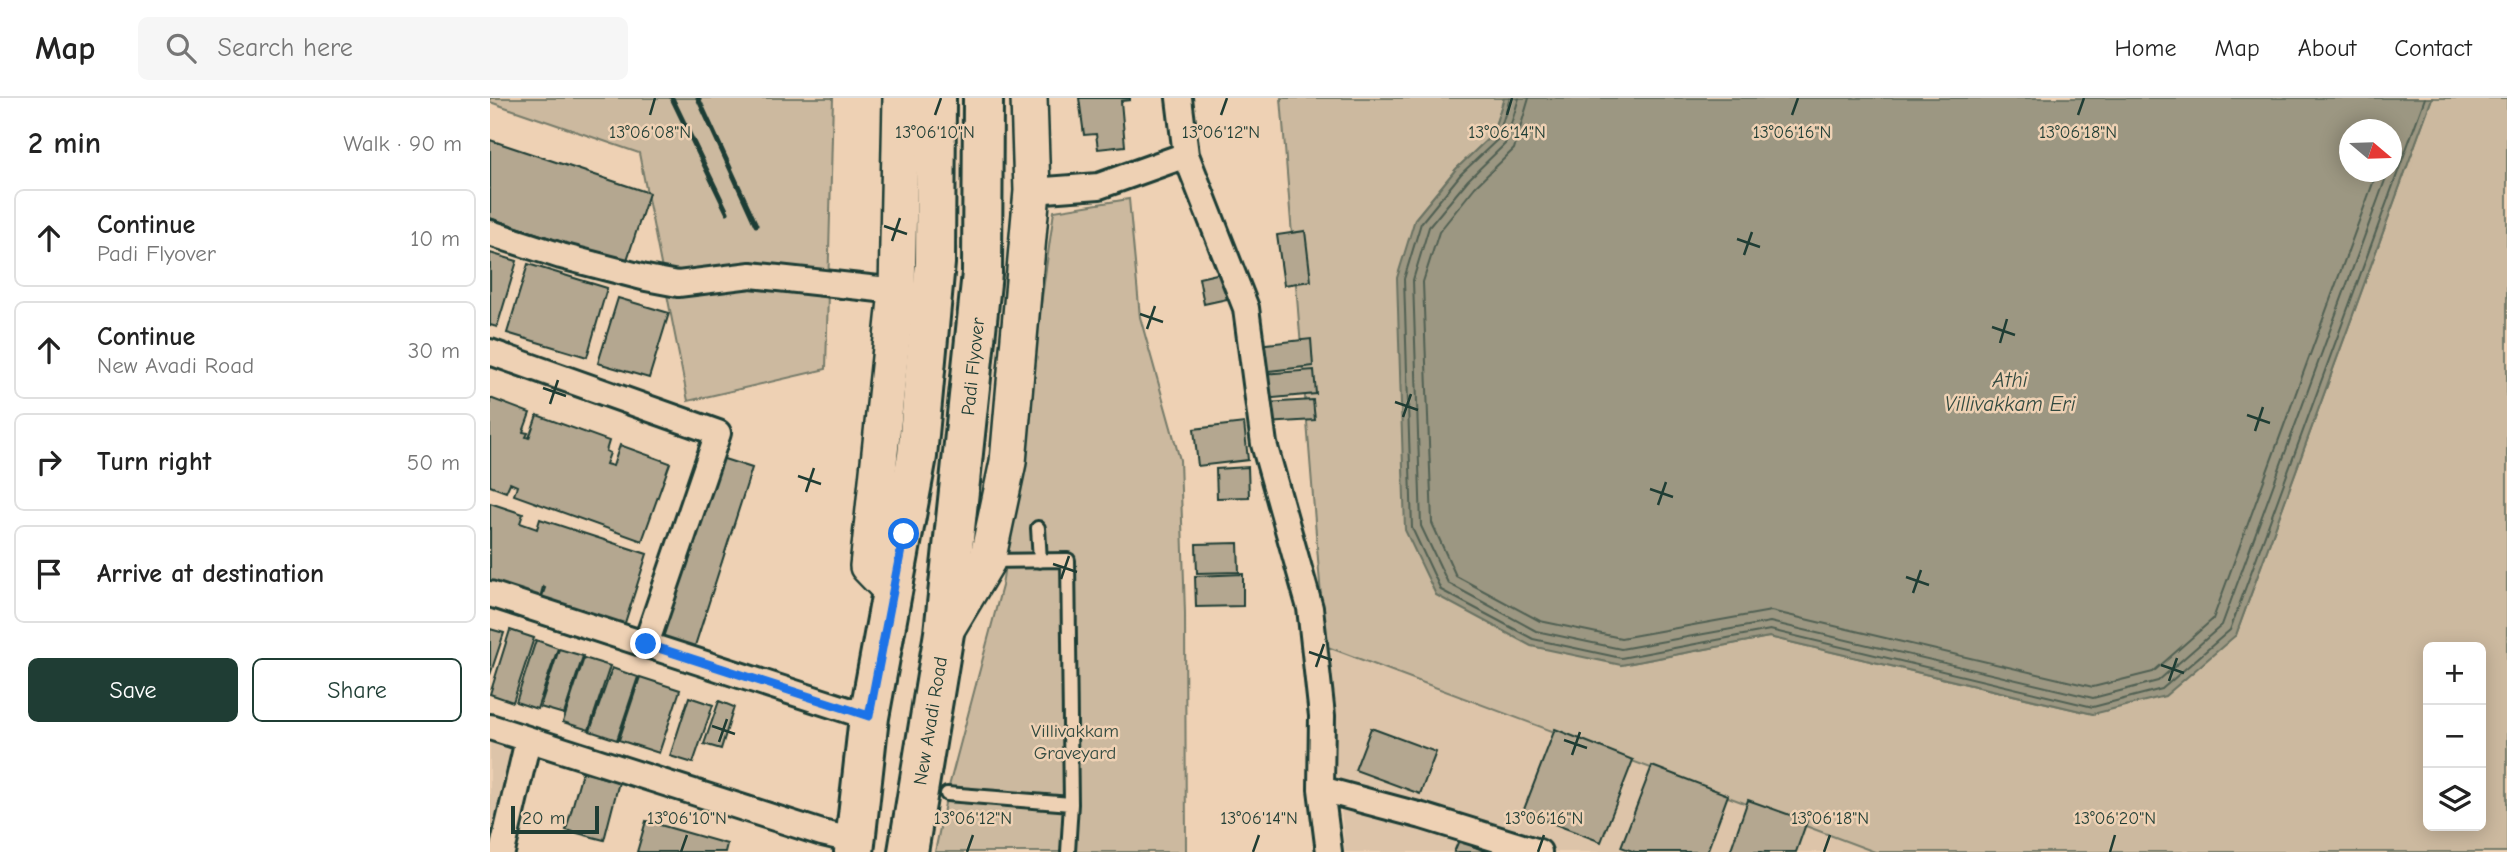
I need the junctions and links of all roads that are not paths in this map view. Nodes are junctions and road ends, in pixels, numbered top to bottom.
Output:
1 (901, 98) edge
2 (936, 98) edge
3 (983, 98) edge
4 (1029, 98) edge
5 (1179, 98) edge
6 (1186, 155) junction
7 (1032, 191) junction
8 (490, 233) edge
9 (897, 291) junction
10 (490, 352) edge
11 (1038, 528) dead end
12 (987, 561) junction
13 (1040, 561) junction
14 (893, 592) junction
15 (490, 594) edge
16 (944, 633) junction
17 (646, 644) junction
18 (869, 716) junction
19 (490, 727) edge
20 (528, 740) junction
21 (1321, 789) junction
22 (947, 794) dead end
23 (1071, 804) junction
24 (855, 846) edge
25 (502, 852) edge
26 (908, 852) edge
27 (1068, 852) edge
28 (1329, 852) edge
29 (1539, 852) edge

1 - 9 street
2 - 14 main road
3 - 16 main road, Padi Flyover
4 - 7 street
5 - 6 street
6 - 7 street
6 - 21 street
7 - 12 street
8 - 9 street
9 - 14 street
10 - 17 street
11 - 13 lane
12 - 13 lane
12 - 16 street
13 - 23 lane
14 - 18 main road
15 - 17 street
16 - 26 main road, New Avadi Road
17 - 18 street
18 - 24 main road
19 - 20 street
20 - 24 street
20 - 25 street
21 - 28 street
21 - 29 street
22 - 23 lane
23 - 27 lane

